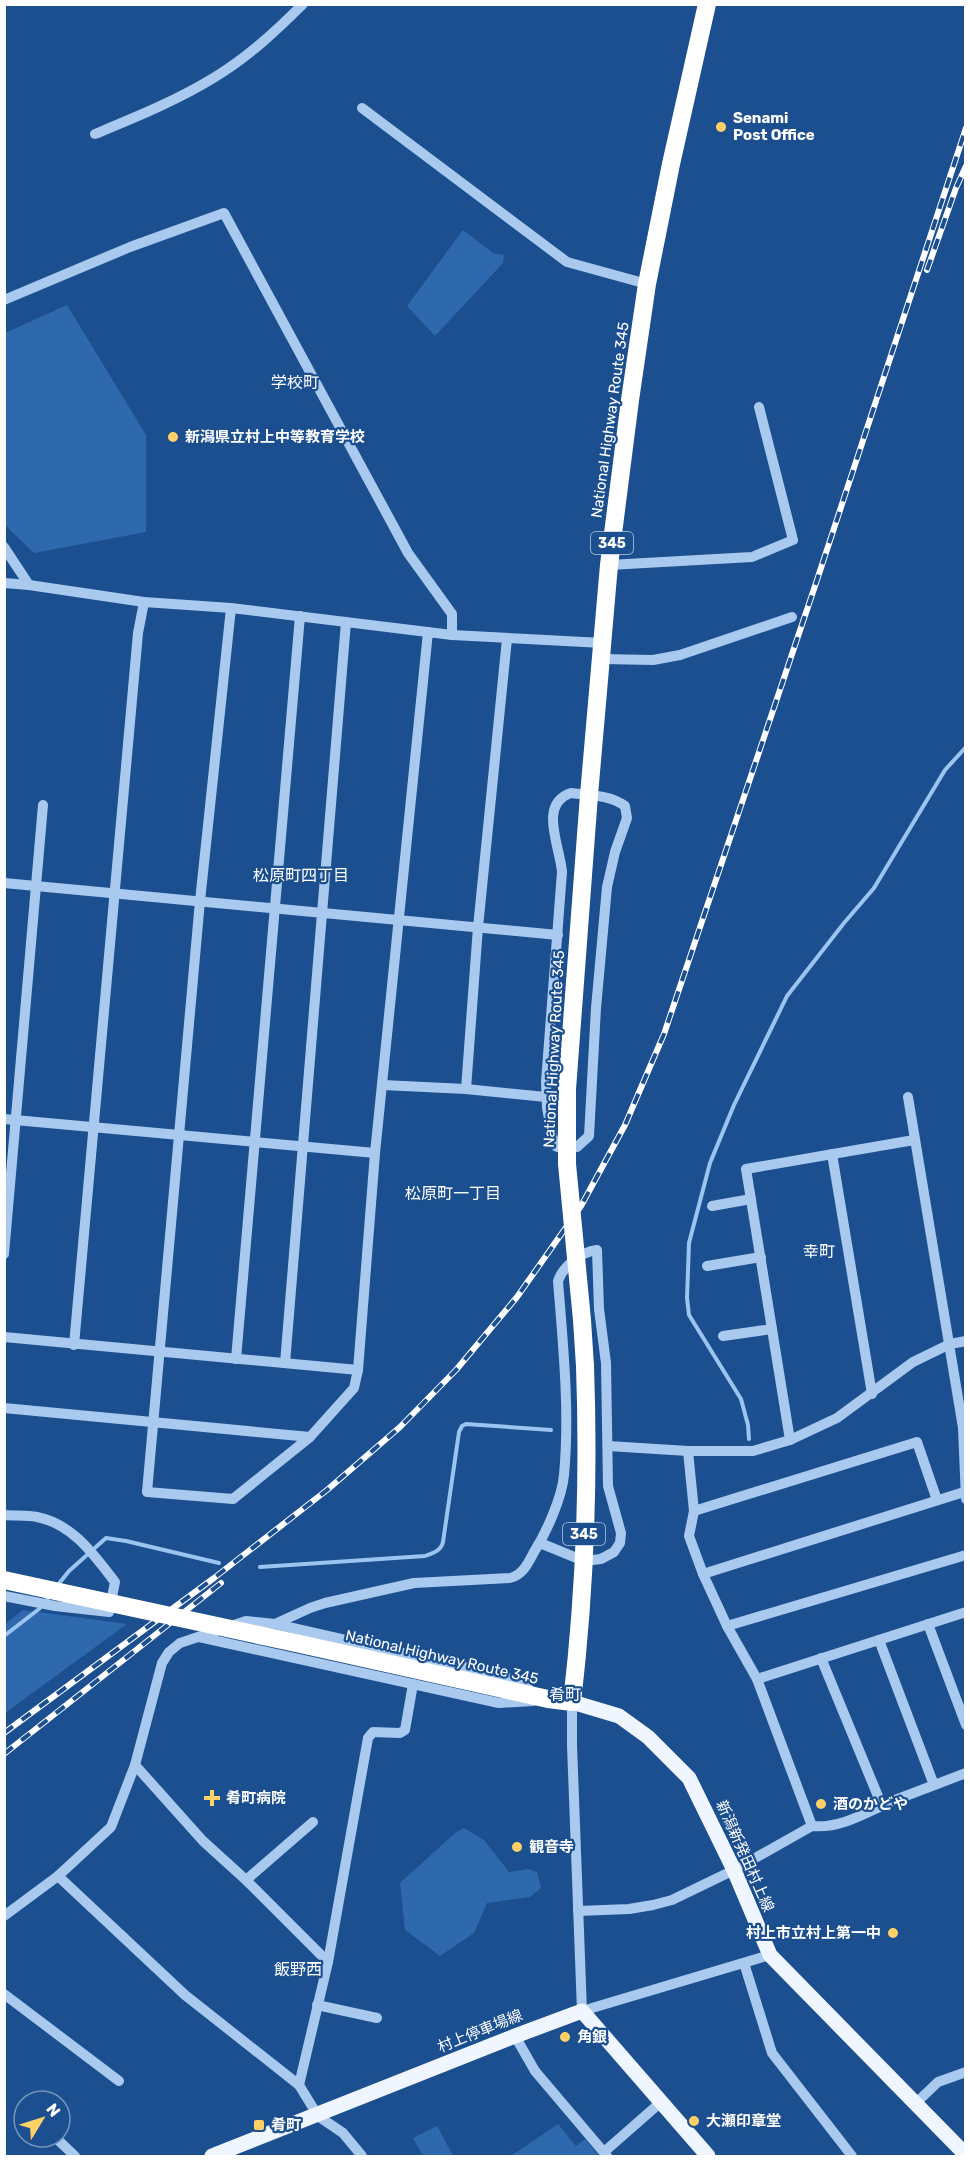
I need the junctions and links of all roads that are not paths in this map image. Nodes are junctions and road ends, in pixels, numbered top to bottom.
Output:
1 (303, 4) edge
2 (707, 4) edge
3 (362, 108) dead end
4 (95, 134) dead end
5 (647, 284) junction
6 (4, 300) edge
7 (759, 407) dead end
8 (4, 547) edge
9 (609, 565) junction
10 (4, 583) edge
11 (29, 585) junction
12 (144, 602) junction
13 (231, 608) junction
14 (300, 616) junction
15 (792, 616) dead end
16 (346, 622) junction
17 (428, 632) junction
18 (452, 635) junction
19 (507, 639) junction
20 (602, 651) junction
21 (589, 795) junction
22 (43, 805) dead end
23 (4, 883) edge
24 (36, 886) junction
25 (113, 893) junction
26 (200, 901) junction
27 (275, 908) junction
28 (322, 913) junction
29 (400, 920) junction
30 (478, 927) junction
31 (558, 935) junction
32 (383, 1085) junction
33 (466, 1089) junction
34 (546, 1097) junction
35 (908, 1097) dead end
36 (10, 1120) edge
37 (95, 1127) junction
38 (180, 1135) junction
39 (914, 1140) junction
40 (254, 1142) junction
41 (303, 1147) junction
42 (375, 1153) junction
43 (832, 1154) junction
44 (751, 1199) junction
45 (712, 1206) dead end
46 (4, 1254) edge
47 (761, 1257) junction
48 (707, 1266) dead end
49 (772, 1329) junction
50 (723, 1336) dead end
51 (4, 1337) edge
52 (966, 1341) edge
53 (950, 1344) junction
54 (74, 1345) junction
55 (160, 1353) junction
56 (236, 1359) junction
57 (285, 1363) junction
58 (358, 1370) junction
59 (872, 1394) junction
60 (4, 1408) edge
61 (153, 1422) junction
62 (310, 1437) junction
63 (790, 1440) junction
64 (965, 1442) edge
65 (608, 1446) junction
66 (688, 1451) junction
67 (965, 1496) edge
68 (938, 1500) junction
69 (694, 1511) junction
70 (4, 1515) edge
71 (540, 1543) junction
72 (966, 1555) edge
73 (584, 1562) junction
74 (703, 1574) junction
75 (4, 1580) edge
76 (4, 1596) edge
77 (966, 1612) edge
78 (275, 1624) junction
79 (928, 1624) junction
80 (727, 1626) junction
81 (198, 1637) junction
82 (879, 1640) junction
83 (821, 1658) junction
84 (757, 1679) junction
85 (413, 1684) junction
86 (548, 1700) junction
87 (572, 1702) junction
88 (966, 1725) edge
89 (135, 1765) junction
90 (966, 1773) edge
91 (934, 1785) junction
92 (882, 1806) junction
93 (313, 1822) dead end
94 (812, 1826) junction
95 (734, 1870) junction
96 (58, 1876) junction
97 (246, 1880) junction
98 (578, 1911) junction
99 (4, 1916) edge
100 (770, 1955) junction
101 (328, 1962) junction
102 (744, 1963) junction
103 (4, 1994) edge
104 (317, 2005) junction
105 (582, 2012) junction
106 (377, 2018) dead end
107 (514, 2036) junction
108 (966, 2072) edge
109 (119, 2081) dead end
110 (299, 2085) junction
111 (661, 2102) junction
112 (916, 2103) junction
113 (318, 2116) junction
114 (605, 2154) edge
115 (966, 2155) edge
116 (212, 2157) edge
117 (362, 2157) edge
118 (708, 2157) edge
119 (852, 2157) edge

1 - 4 street
2 - 5 highway, National Highway Route 345 / 345
3 - 5 street
5 - 9 highway, National Highway Route 345 / 345
6 - 18 street
7 - 9 street
8 - 11 street
9 - 20 highway, National Highway Route 345 / 345
10 - 11 street
11 - 12 street
12 - 13 street
12 - 25 street
13 - 14 street
13 - 26 street
14 - 16 street
14 - 27 street
15 - 20 street
16 - 17 street
16 - 28 street
17 - 18 street
17 - 29 street
18 - 19 street
19 - 20 street
19 - 30 street
20 - 21 highway, National Highway Route 345 / 345
21 - 31 street
21 - 34 street
21 - 73 highway, National Highway Route 345 / 345, bridge
22 - 24 street
23 - 24 street
24 - 25 street
24 - 36 street
25 - 26 street
25 - 37 street
26 - 27 street
26 - 38 street
27 - 28 street
27 - 40 street
28 - 29 street
28 - 41 street
29 - 30 street
29 - 32 street
30 - 31 street
30 - 33 street
31 - 34 street
32 - 33 street
32 - 42 street
33 - 34 street
35 - 39 street
36 - 37 street
36 - 46 street
37 - 38 street
37 - 54 street
38 - 40 street
38 - 55 street
39 - 43 street
39 - 53 street
40 - 41 street
40 - 56 street
41 - 42 street
41 - 57 street
42 - 58 street
43 - 44 street
43 - 59 street
44 - 45 street
44 - 47 street
47 - 48 street
47 - 49 street
49 - 50 street
49 - 63 street
51 - 54 street
52 - 53 street
53 - 59 street
53 - 64 street
54 - 55 street
55 - 56 street
55 - 61 street
56 - 57 street
57 - 58 street
58 - 62 street
59 - 63 street
60 - 61 street
61 - 62 street
61 - 62 street
63 - 66 street
64 - 67 street
65 - 66 street
65 - 71 street
65 - 73 street
66 - 69 street
67 - 68 street
68 - 69 street
68 - 74 street
69 - 74 street
70 - 76 street
71 - 73 street
71 - 78 street
72 - 80 street
73 - 87 highway, National Highway Route 345 / 345
74 - 80 street
75 - 86 highway, National Highway Route 345, bridge
77 - 79 street
78 - 81 street
78 - 86 street
79 - 82 street
79 - 88 street
80 - 84 street
81 - 85 street
81 - 89 street
82 - 83 street
82 - 91 street
83 - 84 street
83 - 92 street
84 - 94 street
85 - 86 street
85 - 101 street
86 - 87 highway, National Highway Route 345
87 - 95 main road, 新潟新発田村上線
87 - 98 street
89 - 96 street
89 - 97 street
90 - 91 street
91 - 92 street
92 - 94 street
93 - 97 street
94 - 95 street
95 - 98 street
95 - 100 main road, 新潟新発田村上線
96 - 99 street
96 - 110 street
97 - 101 street
98 - 105 street
100 - 102 street
100 - 112 main road, 新潟新発田村上線
101 - 104 street
102 - 105 street
102 - 119 street
103 - 109 street
104 - 106 street
104 - 110 street
105 - 107 main road, 村上停車場線
105 - 111 main road
107 - 113 main road, 村上停車場線
107 - 114 street
108 - 112 street
110 - 113 street
111 - 114 street
111 - 118 main road
112 - 115 main road, 新潟新発田村上線
113 - 116 main road, 村上停車場線
113 - 117 street

